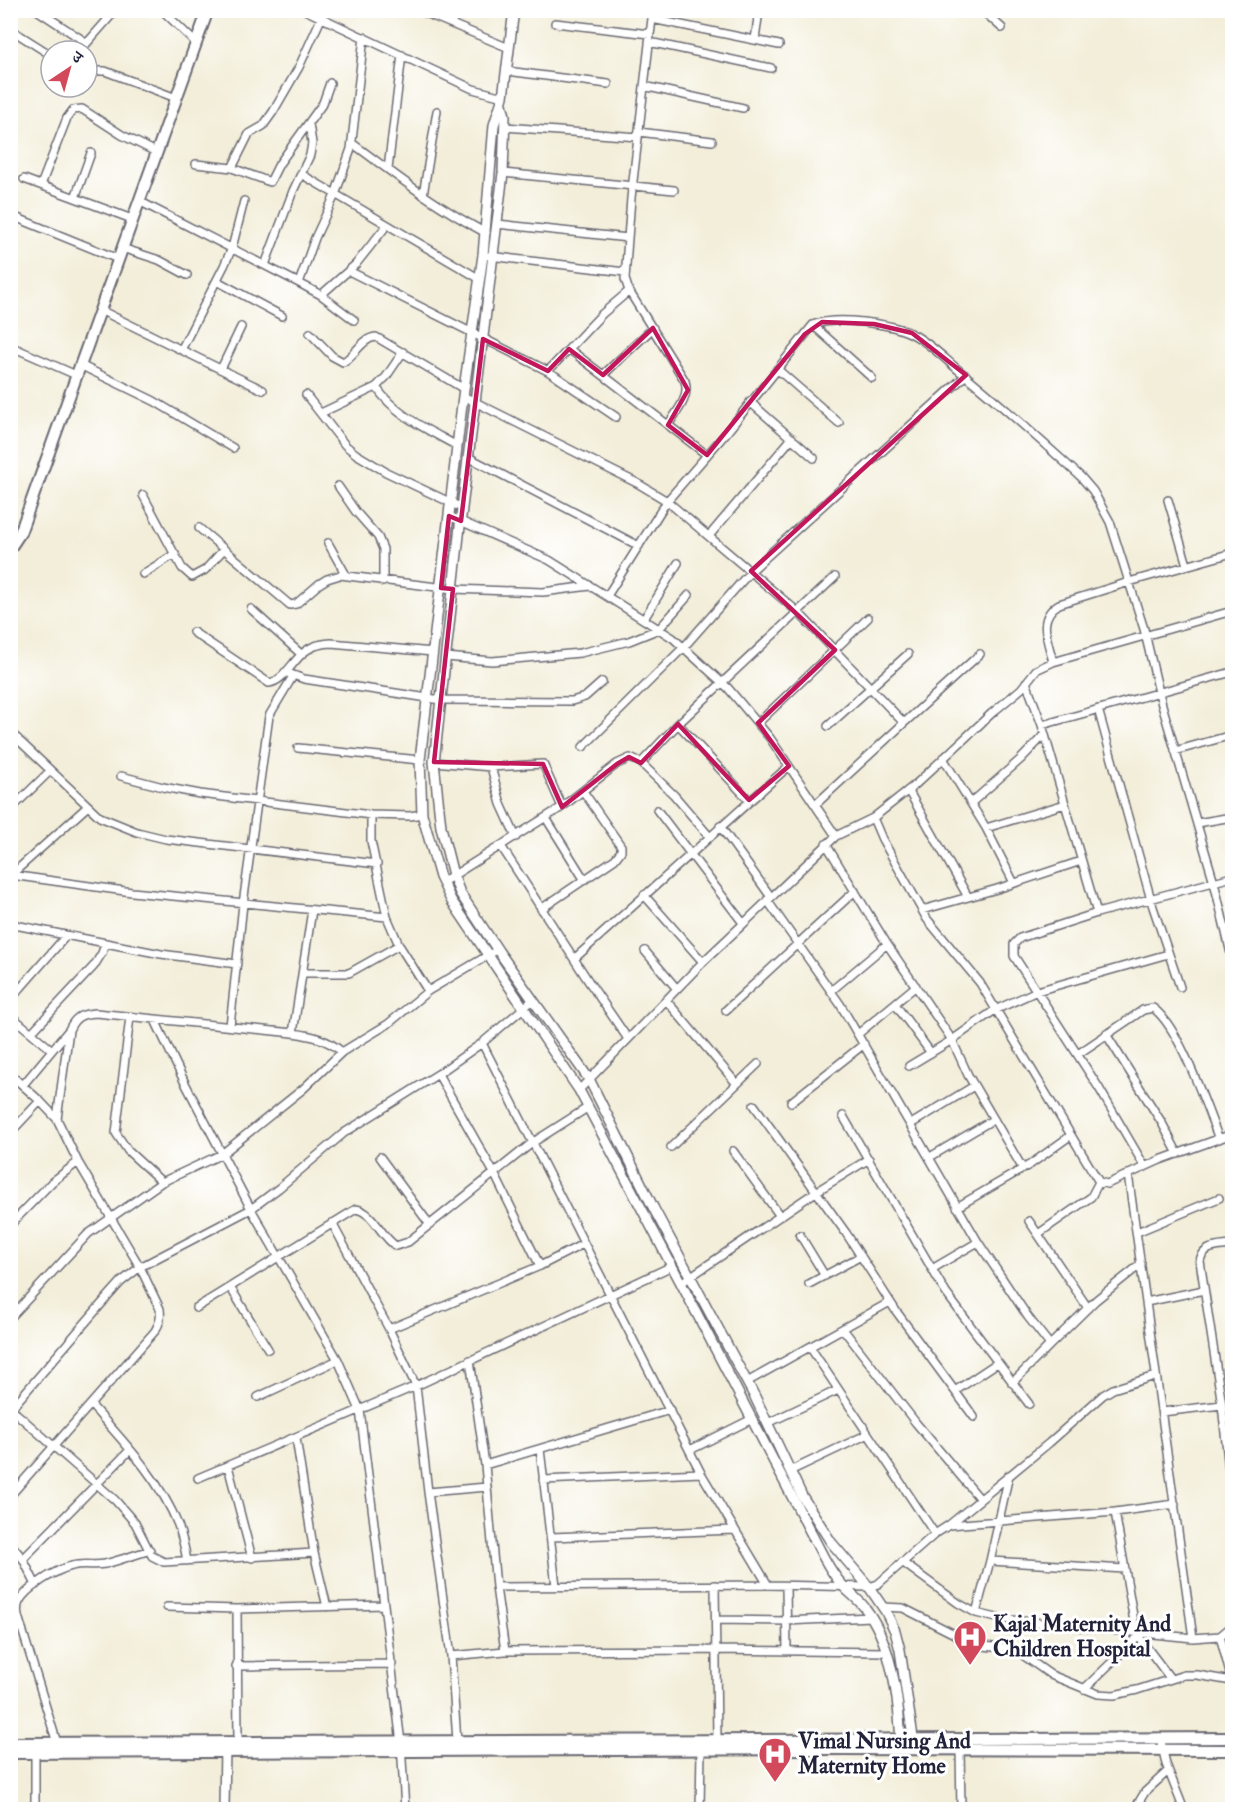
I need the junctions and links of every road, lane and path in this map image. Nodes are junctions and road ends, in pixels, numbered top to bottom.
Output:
1 (37, 10) edge
2 (116, 10) edge
3 (162, 10) edge
4 (208, 10) edge
5 (305, 10) edge
6 (514, 10) edge
7 (759, 10) edge
8 (982, 10) edge
9 (424, 12) edge
10 (323, 14) edge
11 (653, 15) edge
12 (555, 23) dead end
13 (1002, 28) dead end
14 (10, 29) edge
15 (364, 38) junction
16 (650, 38) junction
17 (80, 39) edge
18 (91, 39) edge
19 (755, 40) junction
20 (195, 42) junction
21 (779, 45) dead end
22 (39, 47) edge
23 (509, 48) junction
24 (402, 56) junction
25 (771, 68) dead end
26 (507, 70) junction
27 (99, 71) edge
28 (330, 83) dead end
29 (608, 84) dead end
30 (644, 86) junction
31 (176, 98) junction
32 (503, 100) junction
33 (744, 108) dead end
34 (436, 111) dead end
35 (309, 124) junction
36 (505, 127) junction
37 (639, 135) junction
38 (712, 141) dead end
39 (352, 143) junction
40 (91, 153) dead end
41 (156, 153) junction
42 (196, 164) dead end
43 (232, 168) junction
44 (388, 169) junction
45 (503, 173) junction
46 (301, 174) junction
47 (24, 179) dead end
48 (41, 185) junction
49 (633, 185) junction
50 (674, 190) dead end
51 (336, 195) junction
52 (423, 195) junction
53 (75, 198) junction
54 (139, 201) junction
55 (244, 201) dead end
56 (10, 215) edge
57 (132, 219) junction
58 (497, 224) junction
59 (387, 225) junction
60 (486, 233) junction
61 (628, 238) junction
62 (122, 248) junction
63 (231, 248) junction
64 (483, 255) junction
65 (494, 256) junction
66 (118, 259) junction
67 (265, 266) junction
68 (349, 271) junction
69 (625, 272) junction
70 (187, 275) dead end
71 (480, 279) junction
72 (216, 282) junction
73 (299, 283) junction
74 (629, 291) junction
75 (321, 295) junction
76 (100, 310) junction
77 (282, 316) dead end
78 (354, 320) dead end
79 (813, 325) junction
80 (241, 327) dead end
81 (653, 328) junction
82 (310, 333) dead end
83 (471, 334) junction
84 (483, 339) junction
85 (10, 346) edge
86 (569, 349) junction
87 (181, 350) junction
88 (403, 352) junction
89 (221, 369) junction
90 (777, 369) junction
91 (78, 370) junction
92 (548, 371) junction
93 (603, 375) junction
94 (966, 375) junction
95 (872, 378) dead end
96 (376, 387) junction
97 (264, 390) dead end
98 (464, 393) junction
99 (306, 395) dead end
100 (475, 400) junction
101 (750, 402) junction
102 (321, 413) junction
103 (616, 417) dead end
104 (839, 423) dead end
105 (668, 425) junction
106 (792, 438) junction
107 (457, 446) junction
108 (233, 448) dead end
109 (707, 455) junction
110 (468, 457) junction
111 (814, 458) dead end
112 (338, 486) dead end
113 (143, 495) dead end
114 (1168, 500) dead end
115 (667, 501) junction
116 (451, 504) junction
117 (462, 508) junction
118 (449, 516) junction
119 (461, 521) junction
120 (199, 528) dead end
121 (709, 536) junction
122 (327, 543) dead end
123 (639, 546) junction
124 (10, 548) edge
125 (224, 549) junction
126 (1233, 553) edge
127 (175, 554) junction
128 (678, 563) dead end
129 (1187, 565) junction
130 (751, 571) junction
131 (143, 574) dead end
132 (345, 575) junction
133 (835, 577) dead end
134 (383, 582) junction
135 (1129, 582) junction
136 (590, 586) junction
137 (441, 588) junction
138 (453, 589) junction
139 (689, 595) dead end
140 (607, 596) junction
141 (251, 609) dead end
142 (1233, 611) edge
143 (798, 612) junction
144 (868, 618) dead end
145 (644, 619) junction
146 (659, 629) junction
147 (193, 632) dead end
148 (1145, 636) junction
149 (684, 647) junction
150 (835, 650) junction
151 (433, 652) junction
152 (301, 654) junction
153 (908, 654) dead end
154 (980, 654) dead end
155 (446, 657) junction
156 (1053, 662) junction
157 (285, 672) junction
158 (1232, 673) edge
159 (293, 676) junction
160 (602, 682) dead end
161 (1026, 682) junction
162 (723, 684) junction
163 (870, 688) junction
164 (1158, 692) junction
165 (428, 698) junction
166 (441, 700) junction
167 (1098, 709) junction
168 (758, 723) junction
169 (904, 723) junction
170 (678, 724) junction
171 (1042, 725) junction
172 (828, 726) dead end
173 (10, 732) edge
174 (1044, 734) junction
175 (1233, 735) edge
176 (18, 739) junction
177 (10, 747) edge
178 (583, 747) dead end
179 (298, 748) dead end
180 (1175, 751) junction
181 (944, 758) junction
182 (420, 760) junction
183 (434, 762) junction
184 (641, 763) junction
185 (789, 766) junction
186 (491, 767) junction
187 (50, 771) junction
188 (121, 776) dead end
189 (908, 790) junction
190 (583, 791) junction
191 (750, 800) junction
192 (257, 801) junction
193 (971, 803) junction
194 (1065, 804) junction
195 (815, 805) junction
196 (88, 807) junction
197 (562, 807) junction
198 (10, 810) edge
199 (657, 810) dead end
200 (422, 814) junction
201 (371, 815) junction
202 (1233, 817) edge
203 (546, 818) junction
204 (873, 818) junction
205 (1197, 823) junction
206 (720, 826) junction
207 (986, 828) junction
208 (709, 836) junction
209 (836, 836) junction
210 (516, 837) junction
211 (826, 844) junction
212 (501, 846) junction
213 (250, 850) junction
214 (690, 853) junction
215 (10, 861) edge
216 (1081, 861) junction
217 (377, 864) junction
218 (18, 868) junction
219 (11, 875) edge
220 (453, 875) junction
221 (1233, 877) edge
222 (584, 879) junction
223 (443, 882) junction
224 (1214, 882) junction
225 (1014, 883) junction
226 (855, 891) junction
227 (644, 895) junction
228 (969, 897) junction
229 (769, 898) junction
230 (1151, 900) junction
231 (243, 904) junction
232 (541, 909) junction
233 (312, 910) junction
234 (922, 910) junction
235 (1097, 913) junction
236 (387, 917) junction
237 (743, 923) junction
238 (13, 925) edge
239 (10, 933) edge
240 (66, 936) junction
241 (1230, 937) edge
242 (105, 944) junction
243 (799, 944) junction
244 (887, 944) junction
245 (399, 945) junction
246 (645, 951) dead end
247 (493, 952) junction
248 (1168, 954) junction
249 (1233, 958) edge
250 (574, 959) junction
251 (703, 962) junction
252 (237, 964) junction
253 (304, 972) junction
254 (916, 986) junction
255 (1180, 987) dead end
256 (676, 989) junction
257 (1037, 990) junction
258 (428, 991) junction
259 (831, 991) junction
260 (10, 1000) edge
261 (533, 1000) junction
262 (666, 1000) junction
263 (895, 1004) junction
264 (524, 1008) junction
265 (726, 1010) dead end
266 (995, 1010) junction
267 (10, 1015) edge
268 (130, 1017) junction
269 (156, 1020) junction
270 (230, 1026) junction
271 (69, 1030) junction
272 (32, 1032) junction
273 (293, 1033) junction
274 (858, 1034) junction
275 (1106, 1034) junction
276 (628, 1039) junction
277 (952, 1040) junction
278 (482, 1043) junction
279 (864, 1044) junction
280 (52, 1050) junction
281 (342, 1052) junction
282 (931, 1053) junction
283 (1078, 1054) junction
284 (758, 1064) dead end
285 (909, 1066) dead end
286 (10, 1074) edge
287 (438, 1074) junction
288 (589, 1079) junction
289 (23, 1084) junction
290 (737, 1084) junction
291 (975, 1086) junction
292 (579, 1090) junction
293 (40, 1101) junction
294 (791, 1102) dead end
295 (754, 1105) dead end
296 (587, 1108) junction
297 (843, 1116) dead end
298 (57, 1119) junction
299 (994, 1119) junction
300 (911, 1124) junction
301 (10, 1133) edge
302 (1233, 1134) edge
303 (1070, 1136) junction
304 (1219, 1139) junction
305 (532, 1143) junction
306 (671, 1147) dead end
307 (733, 1151) dead end
308 (222, 1154) junction
309 (1178, 1154) junction
310 (380, 1157) dead end
311 (930, 1157) junction
312 (869, 1160) junction
313 (78, 1162) junction
314 (1145, 1167) junction
315 (1023, 1169) junction
316 (494, 1173) junction
317 (1128, 1174) junction
318 (162, 1182) junction
319 (1099, 1182) junction
320 (817, 1191) junction
321 (1219, 1198) dead end
322 (957, 1207) junction
323 (251, 1209) junction
324 (780, 1216) junction
325 (112, 1218) junction
326 (1029, 1221) dead end
327 (332, 1223) junction
328 (10, 1225) edge
329 (430, 1225) junction
330 (1137, 1232) junction
331 (1038, 1234) junction
332 (800, 1235) dead end
333 (978, 1242) junction
334 (584, 1244) junction
335 (1233, 1245) edge
336 (861, 1256) junction
337 (279, 1257) junction
338 (1141, 1264) junction
339 (540, 1266) junction
340 (672, 1266) junction
341 (140, 1267) junction
342 (932, 1269) junction
343 (692, 1276) junction
344 (825, 1276) junction
345 (681, 1283) junction
346 (809, 1284) dead end
347 (230, 1287) junction
348 (1204, 1290) junction
349 (612, 1296) junction
350 (890, 1302) junction
351 (1146, 1302) junction
352 (196, 1308) dead end
353 (1088, 1308) junction
354 (10, 1318) edge
355 (389, 1329) junction
356 (843, 1329) junction
357 (1050, 1345) junction
358 (810, 1347) junction
359 (268, 1349) dead end
360 (338, 1360) junction
361 (470, 1360) junction
362 (996, 1363) junction
363 (1155, 1376) junction
364 (747, 1382) junction
365 (1012, 1383) junction
366 (416, 1386) junction
367 (838, 1390) junction
368 (955, 1391) junction
369 (258, 1397) dead end
370 (1029, 1404) dead end
371 (1222, 1405) junction
372 (91, 1406) junction
373 (11, 1409) edge
374 (360, 1410) junction
375 (670, 1410) junction
376 (1162, 1412) junction
377 (974, 1417) dead end
378 (752, 1419) junction
379 (768, 1423) junction
380 (868, 1434) junction
381 (296, 1438) junction
382 (56, 1446) junction
383 (540, 1449) junction
384 (130, 1450) junction
385 (690, 1450) junction
386 (485, 1465) junction
387 (228, 1466) junction
388 (790, 1471) junction
389 (701, 1473) junction
390 (1009, 1476) junction
391 (198, 1478) dead end
392 (543, 1480) junction
393 (98, 1484) junction
394 (487, 1487) junction
395 (1232, 1487) edge
396 (428, 1492) junction
397 (10, 1496) edge
398 (980, 1498) junction
399 (1233, 1498) edge
400 (1175, 1504) junction
401 (1115, 1512) junction
402 (998, 1521) junction
403 (949, 1524) junction
404 (734, 1530) junction
405 (935, 1533) junction
406 (551, 1537) junction
407 (10, 1543) edge
408 (150, 1550) junction
409 (314, 1553) junction
410 (252, 1558) junction
411 (23, 1559) junction
412 (187, 1561) junction
413 (990, 1561) junction
414 (902, 1562) junction
415 (1125, 1569) junction
416 (36, 1585) junction
417 (768, 1585) junction
418 (556, 1586) junction
419 (715, 1586) junction
420 (786, 1586) junction
421 (496, 1587) junction
422 (869, 1587) junction
423 (845, 1588) junction
424 (384, 1605) junction
425 (167, 1606) dead end
426 (327, 1607) junction
427 (882, 1607) junction
428 (237, 1609) junction
429 (976, 1613) junction
430 (871, 1617) junction
431 (716, 1620) junction
432 (786, 1621) junction
433 (1233, 1626) edge
434 (1138, 1634) junction
435 (1220, 1636) junction
436 (1193, 1638) junction
437 (717, 1650) junction
438 (787, 1651) junction
439 (505, 1652) junction
440 (886, 1652) junction
441 (451, 1656) junction
442 (392, 1664) junction
443 (236, 1666) junction
444 (1170, 1678) junction
445 (1232, 1681) edge
446 (1084, 1689) junction
447 (1160, 1737) junction
448 (1233, 1738) edge
449 (717, 1739) junction
450 (457, 1742) junction
451 (10, 1743) edge
452 (57, 1743) junction
453 (238, 1743) junction
454 (701, 1744) junction
455 (901, 1744) junction
456 (914, 1744) junction
457 (401, 1747) junction
458 (225, 1748) junction
459 (1162, 1748) junction
460 (960, 1749) junction
461 (1233, 1750) edge
462 (10, 1753) edge
463 (35, 1753) junction
464 (1168, 1771) junction
465 (35, 1809) edge
466 (224, 1809) edge
467 (405, 1809) edge
468 (700, 1809) edge
469 (962, 1809) edge
470 (1134, 1809) edge
471 (1184, 1809) edge

1 - 17 street
2 - 18 street
3 - 20 street
4 - 20 main road
5 - 10 street
6 - 23 street
7 - 19 street
8 - 13 street
9 - 23 street
10 - 15 street
10 - 43 street
11 - 16 street
11 - 19 street
12 - 16 street
14 - 22 street
15 - 24 street
15 - 39 street
16 - 25 street
16 - 30 street
19 - 21 street
20 - 31 main road
23 - 26 street
24 - 32 street
24 - 44 street
26 - 29 street
26 - 32 street
27 - 31 street
28 - 35 street
30 - 33 street
30 - 37 street
31 - 41 main road
32 - 36 street
32 - 60 street
34 - 52 street
35 - 43 street
35 - 46 street
36 - 37 street
36 - 45 street
37 - 38 street
37 - 49 street
39 - 44 street
39 - 51 street
40 - 53 street
41 - 48 street
41 - 54 main road
42 - 43 street
44 - 52 street
45 - 49 street
45 - 58 street
46 - 51 street
46 - 67 street
47 - 48 street
48 - 53 street
49 - 50 street
49 - 61 street
51 - 59 street
51 - 73 street
52 - 60 street
53 - 57 street
54 - 57 main road
54 - 63 street
55 - 63 street
56 - 66 street
57 - 62 main road
58 - 61 street
58 - 65 street
59 - 68 street
59 - 71 street
60 - 64 street
61 - 69 street
62 - 66 main road
62 - 70 street
63 - 67 street
63 - 72 street
64 - 65 street
64 - 71 street
65 - 69 street
65 - 84 street
66 - 76 main road
67 - 73 street
68 - 75 street
68 - 83 street
69 - 74 street
71 - 83 street
72 - 77 street
72 - 87 street
73 - 75 street
74 - 81 street
74 - 86 street
75 - 78 street
76 - 87 street
76 - 91 main road
79 - 90 street
79 - 94 street
79 - 95 street
80 - 89 street
81 - 93 street
81 - 105 street
82 - 88 street
83 - 84 street
83 - 98 street
84 - 92 street
84 - 100 street
85 - 91 street
86 - 92 street
86 - 93 street
87 - 89 street
88 - 96 street
88 - 98 street
89 - 97 street
90 - 101 street
90 - 104 street
91 - 108 street
91 - 124 main road
92 - 103 street
93 - 105 street
94 - 130 street
94 - 135 street
96 - 102 street
96 - 107 street
98 - 100 street
98 - 107 street
99 - 102 street
100 - 110 street
100 - 115 street
101 - 106 street
101 - 109 street
102 - 116 street
105 - 109 street
106 - 111 street
106 - 121 street
107 - 116 street
109 - 115 street
110 - 117 street
110 - 123 street
112 - 134 street
113 - 127 street
114 - 129 street
115 - 121 street
115 - 123 street
116 - 117 street
116 - 118 street
117 - 119 street
118 - 119 street
118 - 137 street
119 - 136 street
119 - 138 street
120 - 125 street
121 - 130 street
122 - 132 street
123 - 140 street
125 - 127 street
125 - 132 street
126 - 129 street
127 - 131 street
128 - 145 street
129 - 135 street
130 - 143 street
130 - 149 street
132 - 134 street
133 - 143 street
134 - 137 street
135 - 148 street
135 - 156 street
136 - 138 street
136 - 140 street
137 - 138 street
137 - 151 street
138 - 155 street
139 - 146 street
140 - 145 street
141 - 152 street
142 - 148 street
143 - 150 street
143 - 162 street
144 - 150 street
145 - 146 street
146 - 149 street
146 - 155 street
147 - 157 street
148 - 156 street
148 - 164 street
149 - 162 street
149 - 178 street
150 - 163 street
150 - 168 street
151 - 152 street
151 - 165 street
152 - 157 street
153 - 163 street
154 - 169 street
155 - 166 street
156 - 161 street
157 - 159 street
158 - 164 street
159 - 165 street
159 - 192 street
160 - 166 street
161 - 171 street
161 - 181 street
162 - 168 street
162 - 170 street
163 - 169 street
163 - 172 street
164 - 167 street
164 - 180 street
165 - 166 street
165 - 182 street
166 - 183 street
167 - 171 street
167 - 230 street
168 - 185 street
169 - 195 street
170 - 184 street
170 - 191 street
171 - 174 street
173 - 176 street
174 - 193 street
174 - 194 street
175 - 180 street
176 - 177 street
176 - 187 street
179 - 182 street
180 - 205 street
181 - 189 street
181 - 193 street
182 - 200 street
183 - 186 street
183 - 220 street
184 - 190 street
184 - 208 street
185 - 191 street
185 - 195 street
186 - 197 street
186 - 210 street
187 - 196 street
187 - 198 street
188 - 192 street
189 - 204 street
189 - 228 street
190 - 197 street
190 - 222 street
191 - 206 street
192 - 201 street
192 - 213 street
193 - 207 street
194 - 207 street
194 - 216 street
195 - 209 street
196 - 213 street
196 - 218 street
197 - 203 street
199 - 214 street
200 - 201 street
200 - 223 street
201 - 217 street
202 - 205 street
203 - 210 street
203 - 222 street
204 - 209 street
204 - 234 street
205 - 224 street
206 - 208 street
206 - 229 street
207 - 225 street
208 - 214 street
209 - 211 street
210 - 212 street
211 - 226 street
211 - 229 street
212 - 220 street
212 - 232 street
213 - 217 street
213 - 231 street
214 - 227 street
214 - 237 street
215 - 218 street
216 - 225 street
216 - 235 street
217 - 236 street
218 - 219 street
219 - 231 street
220 - 223 street
220 - 247 street
221 - 224 street
222 - 232 street
223 - 247 street
224 - 230 street
224 - 241 street
225 - 228 street
226 - 243 street
226 - 244 street
227 - 250 street
227 - 251 street
228 - 234 street
229 - 237 street
229 - 243 street
230 - 235 street
230 - 248 street
231 - 233 street
231 - 252 street
232 - 250 street
233 - 236 street
233 - 253 street
234 - 266 street
235 - 257 street
236 - 245 street
237 - 251 street
238 - 239 street
238 - 240 street
240 - 242 street
240 - 260 street
241 - 249 street
242 - 252 street
242 - 272 street
243 - 259 street
243 - 265 street
244 - 254 street
244 - 259 street
245 - 253 street
245 - 258 street
246 - 256 street
247 - 258 street
247 - 261 street
247 - 264 street
248 - 255 street
248 - 257 street
250 - 276 street
251 - 256 street
252 - 270 street
253 - 273 street
254 - 263 street
254 - 277 street
256 - 262 street
257 - 266 street
257 - 283 street
258 - 281 street
259 - 274 street
261 - 264 street
261 - 288 street
262 - 276 street
262 - 290 street
263 - 274 street
263 - 282 street
264 - 278 street
264 - 292 street
266 - 277 street
266 - 303 street
267 - 272 street
268 - 269 street
268 - 271 street
268 - 318 street
269 - 270 street
269 - 308 street
270 - 273 street
271 - 280 street
271 - 298 street
272 - 280 street
273 - 281 street
274 - 279 street
275 - 283 street
275 - 304 street
275 - 309 street
276 - 288 street
277 - 282 street
277 - 291 street
278 - 287 street
278 - 305 street
279 - 294 street
279 - 300 street
280 - 289 street
281 - 308 street
282 - 285 street
283 - 314 street
284 - 290 street
286 - 289 street
287 - 316 street
287 - 323 street
288 - 292 street
288 - 343 street
289 - 293 street
290 - 306 street
291 - 299 street
291 - 300 street
292 - 296 street
293 - 298 street
293 - 301 street
295 - 320 street
296 - 305 street
296 - 340 street
297 - 312 street
298 - 313 street
299 - 311 street
299 - 315 street
300 - 311 street
302 - 304 street
303 - 315 street
303 - 319 street
304 - 309 street
305 - 316 street
305 - 334 street
307 - 324 street
308 - 318 street
308 - 323 street
309 - 314 street
310 - 329 street
311 - 322 street
312 - 320 street
312 - 342 street
313 - 325 street
313 - 328 street
314 - 317 street
315 - 322 street
316 - 329 street
316 - 339 street
317 - 319 street
317 - 330 street
318 - 325 street
319 - 331 street
320 - 324 street
320 - 336 street
321 - 330 street
322 - 333 street
323 - 337 street
323 - 341 street
324 - 343 street
325 - 341 street
325 - 354 street
326 - 331 street
327 - 329 street
327 - 337 street
327 - 355 street
330 - 338 street
331 - 353 street
332 - 344 street
333 - 342 street
333 - 357 street
334 - 339 street
334 - 349 street
335 - 348 street
336 - 344 street
336 - 350 street
337 - 347 street
337 - 360 street
338 - 351 street
338 - 353 street
339 - 355 street
340 - 345 street
340 - 349 street
341 - 372 street
341 - 373 street
342 - 362 street
343 - 345 street
343 - 364 street
344 - 346 street
345 - 378 street
347 - 352 street
347 - 359 street
348 - 351 street
348 - 371 street
349 - 361 street
349 - 375 street
350 - 356 street
350 - 368 street
351 - 363 street
353 - 357 street
355 - 366 street
356 - 358 street
356 - 398 street
357 - 365 street
358 - 364 street
358 - 367 street
360 - 369 street
360 - 374 street
361 - 366 street
361 - 386 street
362 - 365 street
362 - 368 street
363 - 376 street
363 - 390 street
364 - 379 street
365 - 370 street
366 - 374 street
366 - 396 street
367 - 379 street
367 - 380 street
368 - 377 street
371 - 376 street
371 - 395 street
372 - 382 street
372 - 384 street
373 - 382 street
374 - 381 street
374 - 424 street
375 - 383 street
375 - 385 street
376 - 400 street
378 - 385 street
378 - 423 street
379 - 388 street
380 - 388 street
380 - 405 street
381 - 387 street
381 - 409 street
382 - 393 street
382 - 397 street
383 - 386 street
383 - 392 street
384 - 393 street
384 - 412 street
385 - 389 street
386 - 394 street
387 - 391 street
387 - 410 street
388 - 422 street
389 - 392 street
389 - 404 street
390 - 398 street
390 - 402 street
392 - 406 street
393 - 408 street
393 - 411 street
394 - 396 street
394 - 421 street
395 - 399 street
396 - 441 street
398 - 403 street
400 - 401 street
400 - 436 street
401 - 402 street
401 - 415 street
402 - 403 street
402 - 413 street
403 - 405 street
404 - 406 street
404 - 417 street
405 - 414 street
406 - 418 street
407 - 411 street
408 - 412 street
408 - 416 street
409 - 410 street
409 - 426 street
410 - 412 street
411 - 416 street
413 - 415 street
413 - 429 street
414 - 422 street
414 - 429 street
415 - 434 street
416 - 452 street
417 - 419 street
417 - 420 street
418 - 419 street
418 - 421 street
419 - 431 street
420 - 423 street
420 - 432 street
421 - 439 street
422 - 423 street
422 - 427 street
423 - 430 street
424 - 426 street
424 - 442 street
425 - 428 street
426 - 428 street
427 - 446 street
427 - 456 street
428 - 443 street
429 - 434 street
430 - 432 street
430 - 440 street
431 - 432 street
431 - 437 street
432 - 438 street
433 - 435 street
434 - 436 street
434 - 444 street
434 - 446 street
435 - 436 street
435 - 445 street
437 - 438 street
437 - 439 street
437 - 449 street
438 - 440 street
439 - 441 street
440 - 455 street
441 - 450 street
442 - 443 street
442 - 457 street
443 - 453 street
444 - 445 street
444 - 446 street
447 - 448 main road
447 - 456 main road
447 - 459 street
449 - 454 main road
449 - 455 main road
450 - 454 main road
450 - 457 main road
451 - 452 main road
452 - 458 main road
453 - 457 main road
453 - 458 main road
454 - 455 main road
454 - 457 main road
454 - 468 street
455 - 456 main road
456 - 460 main road
457 - 458 main road
457 - 467 street
458 - 463 main road
458 - 466 street
459 - 460 main road
459 - 461 main road
459 - 464 street
460 - 469 street
462 - 463 main road
463 - 465 street
464 - 470 street
464 - 471 street

